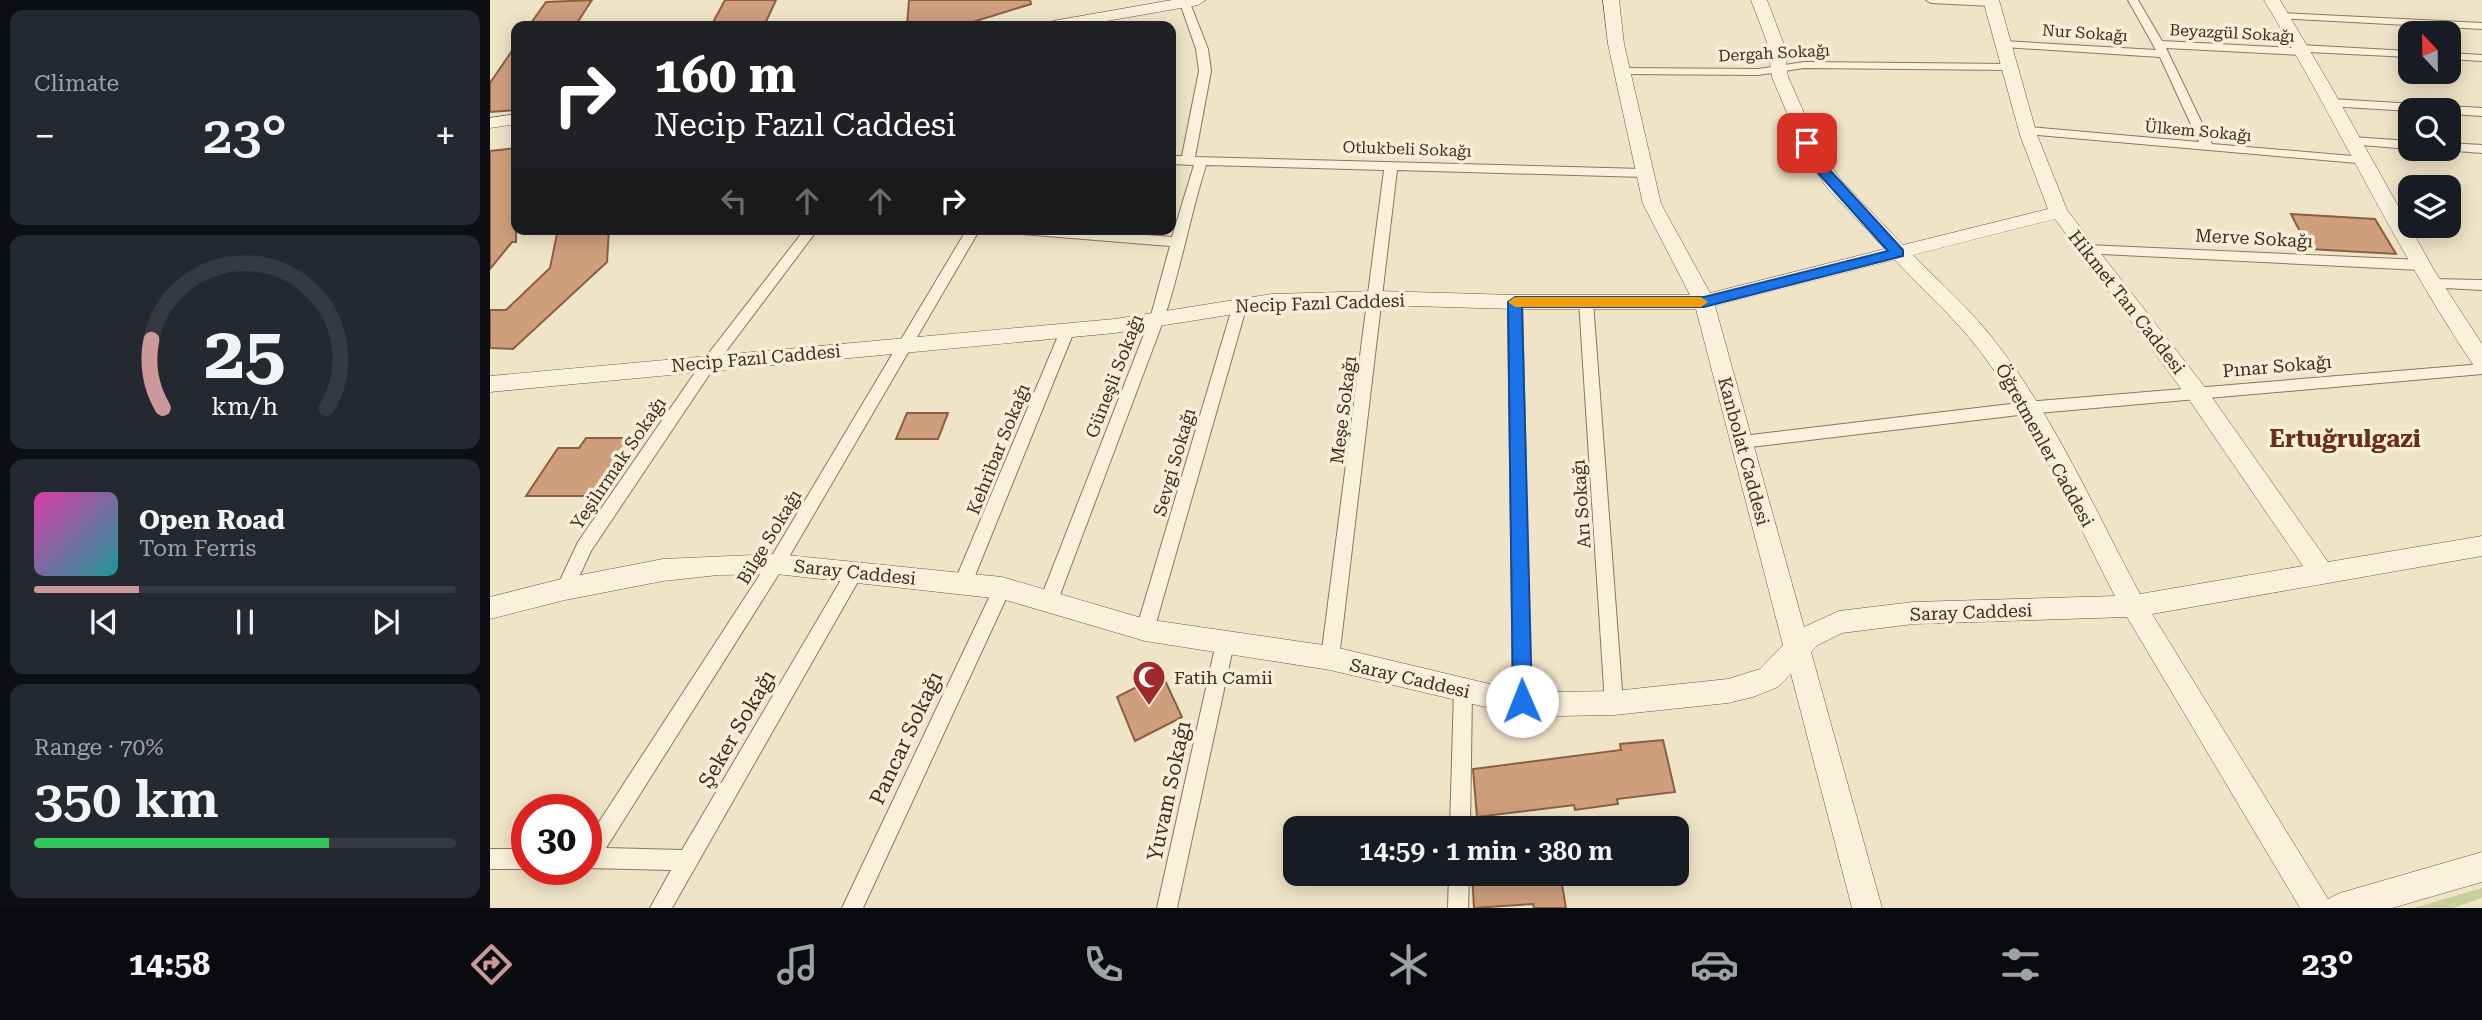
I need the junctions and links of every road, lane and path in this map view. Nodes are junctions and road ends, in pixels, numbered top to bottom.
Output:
1 (1611, 0) edge
2 (1759, 0) edge
3 (1931, 0) edge
4 (2133, 0) edge
5 (1191, 1) edge
6 (1992, 1) edge
7 (2277, 8) edge
8 (1081, 21) edge
9 (2482, 26) edge
10 (2004, 44) junction
11 (2161, 49) junction
12 (2302, 50) junction
13 (2398, 54) edge
14 (2461, 57) edge
15 (2482, 58) edge
16 (2011, 67) junction
17 (1778, 69) junction
18 (1622, 71) junction
19 (2332, 103) junction
20 (2482, 112) edge
21 (511, 120) edge
22 (490, 123) edge
23 (2029, 131) junction
24 (2353, 141) junction
25 (2398, 144) edge
26 (2207, 147) junction
27 (2461, 148) edge
28 (2482, 149) edge
29 (1176, 160) edge
30 (1194, 160) junction
31 (2364, 161) junction
32 (1391, 166) junction
33 (1643, 173) junction
34 (2059, 212) junction
35 (807, 235) edge
36 (970, 235) edge
37 (1086, 235) edge
38 (1176, 242) junction
39 (2087, 250) junction
40 (1898, 253) junction
41 (2420, 265) junction
42 (2431, 284) junction
43 (2482, 285) edge
44 (1377, 298) junction
45 (1515, 302) junction
46 (1586, 302) junction
47 (1704, 302) junction
48 (1240, 305) junction
49 (1157, 319) junction
50 (1068, 329) junction
51 (906, 344) junction
52 (2482, 360) edge
53 (710, 362) junction
54 (2482, 369) edge
55 (490, 384) edge
56 (2196, 392) junction
57 (2027, 408) junction
58 (1742, 442) junction
59 (2482, 546) edge
60 (776, 564) junction
61 (854, 573) junction
62 (2322, 575) junction
63 (963, 583) junction
64 (1002, 588) junction
65 (565, 589) junction
66 (1049, 600) junction
67 (2134, 606) junction
68 (490, 608) edge
69 (1145, 630) junction
70 (1225, 643) junction
71 (1798, 648) junction
72 (1330, 658) junction
73 (1463, 691) junction
74 (1522, 701) junction
75 (1614, 703) junction
76 (1460, 816) edge
77 (602, 835) edge
78 (602, 858) edge
79 (490, 859) edge
80 (511, 859) edge
81 (686, 860) junction
82 (2482, 867) edge
83 (1459, 886) edge
84 (660, 908) edge
85 (852, 908) edge
86 (1167, 908) edge
87 (1458, 908) edge
88 (1867, 908) edge
89 (2317, 908) edge
90 (2340, 908) edge

1 - 18 street, Kanbolat Caddesi
2 - 17 street, Öğretmenler Caddesi
3 - 6 street
4 - 11 street
5 - 8 street
5 - 30 street, Güneşli Sokağı
6 - 10 street, Hikmet Tan Caddesi
7 - 9 street
7 - 12 street
10 - 11 street, Nur Sokağı
10 - 16 street, Hikmet Tan Caddesi
11 - 12 street, Beyazgül Sokağı
11 - 26 street
12 - 13 street, Beyazgül Sokağı
12 - 19 street
14 - 15 street
16 - 17 street, Dergah Sokağı
16 - 23 street, Hikmet Tan Caddesi
17 - 18 street, Dergah Sokağı
17 - 40 street, Öğretmenler Caddesi
18 - 33 street, Kanbolat Caddesi
19 - 20 street
19 - 24 street
21 - 22 street
23 - 26 street, Ülkem Sokağı
23 - 34 street, Hikmet Tan Caddesi
24 - 25 street
24 - 31 street
26 - 31 street, Ülkem Sokağı
27 - 28 street
29 - 30 street, Otlukbeli Sokağı
30 - 32 street, Otlukbeli Sokağı
30 - 38 street, Güneşli Sokağı
31 - 41 street
32 - 33 street, Otlukbeli Sokağı
32 - 44 street, Meşe Sokağı
33 - 47 street, Kanbolat Caddesi
34 - 39 street, Hikmet Tan Caddesi
34 - 40 street, Necip Fazıl Caddesi
35 - 53 street, Yeşilırmak Sokağı
36 - 51 street, Bilge Sokağı
37 - 38 street
38 - 49 street, Güneşli Sokağı
39 - 41 street, Merve Sokağı
39 - 56 street, Hikmet Tan Caddesi
40 - 47 street, Necip Fazıl Caddesi
40 - 57 street, Öğretmenler Caddesi
41 - 42 street
42 - 43 street
42 - 52 street
44 - 45 street, Necip Fazıl Caddesi
44 - 48 street, Necip Fazıl Caddesi
44 - 72 street, Meşe Sokağı
45 - 46 street, Necip Fazıl Caddesi
45 - 74 street
46 - 47 street, Necip Fazıl Caddesi
46 - 75 street, Arı Sokağı
47 - 58 street, Kanbolat Caddesi
48 - 49 street, Necip Fazıl Caddesi
48 - 69 street, Sevgi Sokağı
49 - 50 street, Necip Fazıl Caddesi
49 - 66 street, Güneşli Sokağı
50 - 51 street, Necip Fazıl Caddesi
50 - 63 street, Kehribar Sokağı
51 - 53 street, Necip Fazıl Caddesi
51 - 60 street, Bilge Sokağı
53 - 55 street, Necip Fazıl Caddesi
53 - 65 street, Yeşilırmak Sokağı
54 - 56 street, Pınar Sokağı
56 - 57 street, Pınar Sokağı
56 - 62 street, Hikmet Tan Caddesi
57 - 58 street, Pınar Sokağı
57 - 67 street, Öğretmenler Caddesi
58 - 71 street, Kanbolat Caddesi
59 - 62 street, Saray Caddesi
60 - 61 street, Saray Caddesi
60 - 65 street, Saray Caddesi
60 - 77 street, Bilge Sokağı
61 - 63 street, Saray Caddesi
61 - 81 street, Şeker Sokağı
62 - 67 street, Saray Caddesi
63 - 64 street, Saray Caddesi
64 - 66 street, Saray Caddesi
64 - 85 street, Pancar Sokağı
65 - 68 street, Saray Caddesi
66 - 69 street, Saray Caddesi
67 - 71 street, Saray Caddesi
67 - 89 street, Öğretmenler Caddesi
69 - 70 street, Saray Caddesi
70 - 72 street, Saray Caddesi
70 - 86 street, Yuvam Sokağı
71 - 75 street, Saray Caddesi
71 - 88 street, Kanbolat Caddesi
72 - 73 street, Saray Caddesi
73 - 74 street, Saray Caddesi
73 - 76 street
74 - 75 street, Saray Caddesi
78 - 81 street
79 - 80 street
81 - 84 street, Şeker Sokağı
82 - 90 street
83 - 87 street

